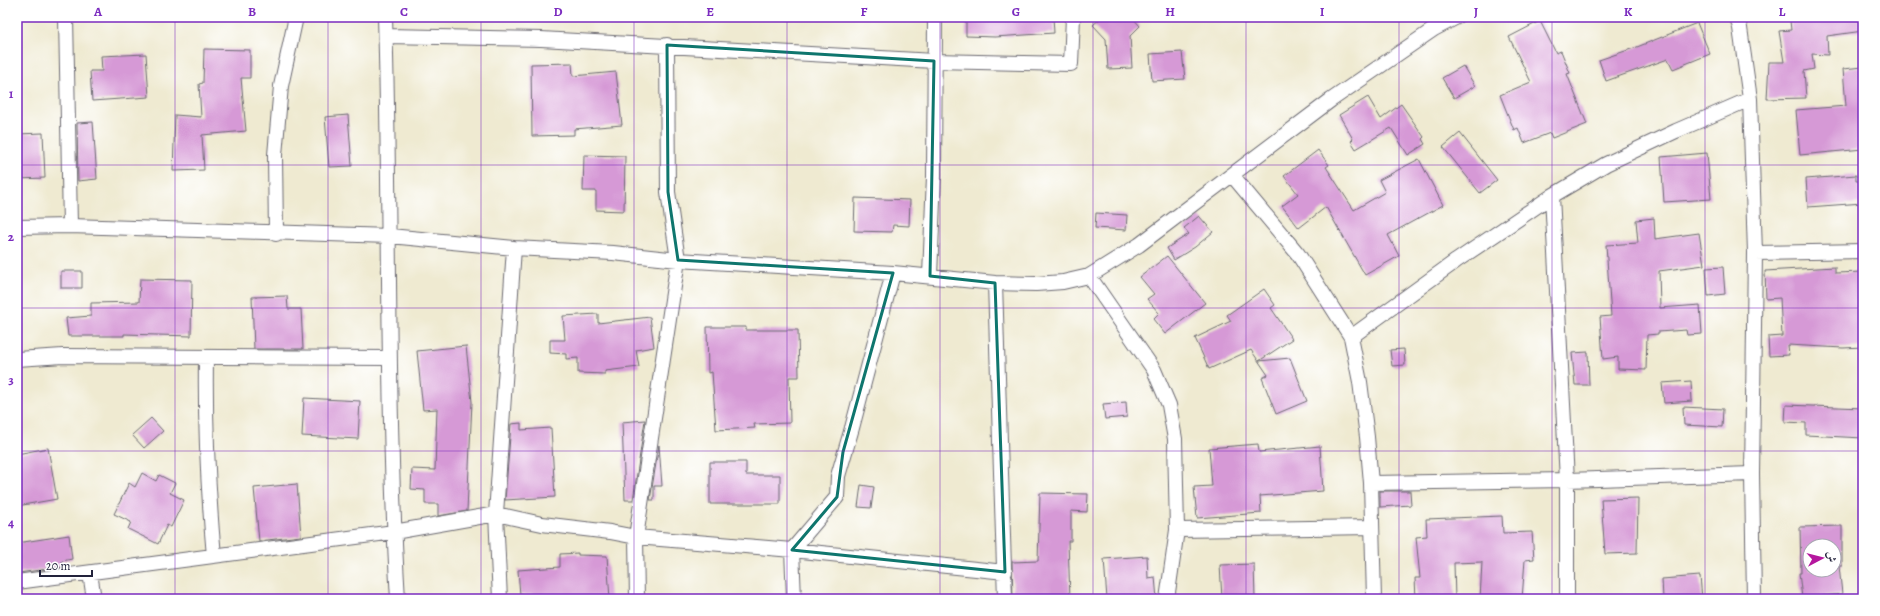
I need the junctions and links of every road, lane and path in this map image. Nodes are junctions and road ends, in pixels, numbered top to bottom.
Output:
1 (66, 17) edge
2 (296, 17) edge
3 (385, 17) edge
4 (934, 17) edge
5 (1073, 17) edge
6 (1457, 17) edge
7 (1737, 17) edge
8 (1434, 23) edge
9 (386, 36) junction
10 (667, 45) junction
11 (934, 61) junction
12 (1750, 99) junction
13 (1232, 175) junction
14 (1552, 196) junction
15 (70, 226) junction
16 (17, 227) edge
17 (276, 234) junction
18 (390, 236) junction
19 (514, 248) junction
20 (1863, 251) edge
21 (1755, 253) junction
22 (678, 260) junction
23 (893, 273) junction
24 (930, 276) junction
25 (1089, 276) junction
26 (995, 283) junction
27 (1351, 337) junction
28 (206, 357) junction
29 (390, 358) junction
30 (17, 359) edge
31 (1752, 474) junction
32 (1567, 480) junction
33 (1371, 483) junction
34 (496, 514) junction
35 (1372, 527) junction
36 (1177, 530) junction
37 (394, 532) junction
38 (636, 537) junction
39 (792, 550) junction
40 (214, 556) junction
41 (1005, 572) junction
42 (90, 573) junction
43 (17, 582) edge
44 (94, 599) edge
45 (398, 599) edge
46 (500, 599) edge
47 (637, 599) edge
48 (794, 599) edge
49 (1005, 599) edge
50 (1168, 599) edge
51 (1374, 599) edge
52 (1567, 599) edge
53 (1754, 599) edge

1 - 15 street
2 - 17 street
3 - 9 street
4 - 11 street
5 - 11 street
6 - 8 street
7 - 12 street
8 - 13 street
9 - 10 street
9 - 18 street
10 - 11 street
10 - 22 street
11 - 24 street
12 - 14 street
12 - 21 street
13 - 25 street
13 - 27 street
14 - 27 street
14 - 32 street
15 - 16 street
15 - 17 street
17 - 18 street
18 - 19 street
18 - 29 street
19 - 22 street
19 - 34 street
20 - 21 street
21 - 31 street
22 - 23 street
22 - 38 street
23 - 24 street
23 - 39 street
24 - 26 street
25 - 26 street
25 - 36 street
26 - 41 street
27 - 33 street
28 - 29 street
28 - 30 street
28 - 40 street
29 - 37 street
31 - 32 street
31 - 53 street
32 - 33 street
32 - 52 street
33 - 35 street
34 - 37 street
34 - 38 street
34 - 46 street
35 - 36 street
35 - 51 street
36 - 50 street
37 - 40 street
37 - 45 street
38 - 39 street
38 - 47 street
39 - 41 street
39 - 48 street
40 - 42 street
41 - 49 street
42 - 43 street
42 - 44 street

